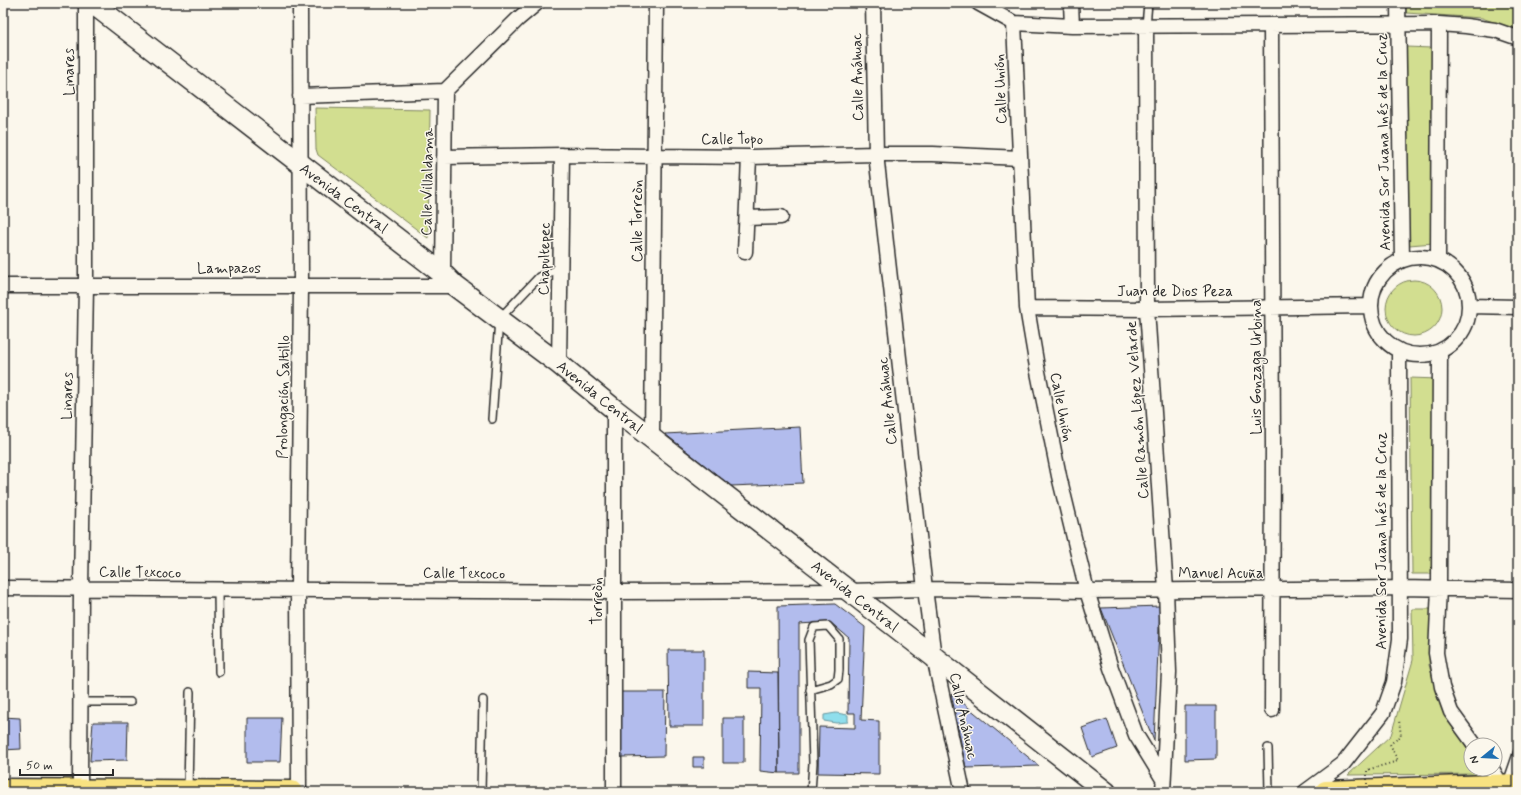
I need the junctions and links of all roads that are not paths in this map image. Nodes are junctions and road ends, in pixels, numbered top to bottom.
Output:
1 (86, 3) edge
2 (92, 3) edge
3 (300, 3) edge
4 (518, 3) edge
5 (537, 3) edge
6 (656, 3) edge
7 (873, 3) edge
8 (978, 3) edge
9 (1071, 3) edge
10 (1148, 3) edge
11 (1398, 3) edge
12 (999, 8) edge
13 (518, 18) junction
14 (1014, 23) junction
15 (1271, 24) junction
16 (1398, 24) junction
17 (1439, 24) junction
18 (1072, 26) junction
19 (1146, 26) junction
20 (1518, 38) edge
21 (445, 91) junction
22 (300, 96) junction
23 (876, 154) junction
24 (562, 155) junction
25 (654, 156) junction
26 (444, 157) junction
27 (749, 157) junction
28 (1020, 158) junction
29 (300, 165) junction
30 (782, 217) dead end
31 (747, 218) junction
32 (745, 252) dead end
33 (1402, 260) junction
34 (1438, 260) junction
35 (561, 268) junction
36 (449, 280) junction
37 (86, 285) junction
38 (301, 285) junction
39 (3, 286) edge
40 (1371, 306) junction
41 (1470, 306) junction
42 (1518, 307) edge
43 (1027, 308) junction
44 (1272, 308) junction
45 (1147, 309) junction
46 (499, 319) junction
47 (1399, 351) junction
48 (1440, 352) junction
49 (559, 364) junction
50 (614, 409) junction
51 (492, 419) dead end
52 (652, 439) junction
53 (3, 588) edge
54 (81, 588) junction
55 (1400, 588) junction
56 (1439, 588) junction
57 (298, 589) junction
58 (925, 589) junction
59 (218, 590) junction
60 (1166, 590) junction
61 (1273, 590) junction
62 (1518, 590) edge
63 (849, 591) junction
64 (1087, 591) junction
65 (614, 592) junction
66 (934, 657) junction
67 (218, 672) dead end
68 (810, 690) junction
69 (190, 692) dead end
70 (483, 700) dead end
71 (80, 702) junction
72 (130, 702) dead end
73 (1272, 710) dead end
74 (1469, 737) edge
75 (1268, 748) dead end
76 (1518, 751) edge
77 (1504, 781) edge
78 (1163, 785) edge
79 (3, 790) edge
80 (80, 790) junction
81 (1425, 790) edge
82 (188, 791) junction
83 (291, 792) edge
84 (299, 792) edge
85 (481, 792) edge
86 (614, 792) edge
87 (812, 792) edge
88 (963, 792) edge
89 (1106, 792) edge
90 (1269, 792) edge
91 (1305, 792) edge
92 (1326, 792) edge

1 - 37 street, Linares
2 - 29 street, Avenida Central
3 - 22 street, Prolongación Saltillo
4 - 13 street
5 - 13 street
6 - 25 street, Calle Torreòn
7 - 23 street, Calle Anáhuac
8 - 12 street
9 - 18 street
10 - 19 lane
11 - 16 street, Avenida Sor Juana Inés de la Cruz
12 - 14 street
13 - 21 street
14 - 18 street
14 - 28 street, Calle Unión
15 - 16 street
15 - 19 street
15 - 44 street, Luis Gonzaga Urbina
16 - 17 street
16 - 33 street, Avenida Sor Juana Inés de la Cruz
17 - 20 street
17 - 34 street
18 - 19 street
19 - 45 street, Calle Ramón López Velarde
21 - 22 street
21 - 26 street, Calle Villaldama
22 - 29 street, Prolongación Saltillo
23 - 27 street, Calle Topo
23 - 28 street, Calle Topo
23 - 58 street, Calle Anáhuac
24 - 25 street, Calle Topo
24 - 26 street, Calle Topo
24 - 35 street, Chapultepec
25 - 27 street, Calle Topo
25 - 52 street, Calle Torreòn
26 - 36 street, Calle Villaldama
27 - 31 street
28 - 43 street, Calle Unión
29 - 36 street, Avenida Central
29 - 38 street, Prolongación Saltillo
30 - 31 street
31 - 32 street
33 - 34 street
33 - 40 street
34 - 41 street
35 - 46 lane
35 - 49 street, Chapultepec
36 - 38 street, Lampazos
36 - 46 street, Avenida Central
37 - 38 street, Lampazos
37 - 39 street, Lampazos
37 - 54 street, Linares
38 - 57 street, Prolongación Saltillo
40 - 44 street, Juan de Dios Peza
40 - 47 street
41 - 42 street
41 - 48 street
43 - 45 street, Juan de Dios Peza
43 - 64 street, Calle Unión
44 - 45 street, Juan de Dios Peza
44 - 61 street, Luis Gonzaga Urbina
45 - 60 street, Calle Ramón López Velarde
46 - 49 street, Avenida Central
46 - 51 lane
47 - 48 street
47 - 55 street, Avenida Sor Juana Inés de la Cruz
48 - 56 street
49 - 50 street, Avenida Central
50 - 52 street, Avenida Central
50 - 65 street, Torreòn
52 - 63 street, Avenida Central
53 - 54 street, Calle Texcoco
54 - 59 street, Calle Texcoco
54 - 71 street, Linares
55 - 56 street, Manuel Acuña
55 - 61 street, Manuel Acuña
55 - 91 street, Avenida Sor Juana Inés de la Cruz
56 - 62 street, Manuel Acuña
56 - 74 street
57 - 59 street, Calle Texcoco
57 - 65 street, Calle Texcoco
57 - 84 street, Prolongación Saltillo
58 - 63 street, Calle Texcoco
58 - 64 street, Manuel Acuña
58 - 66 street, Calle Anáhuac
59 - 67 lane
60 - 61 street, Manuel Acuña
60 - 64 street, Manuel Acuña
60 - 78 street, Calle Ramón López Velarde
61 - 73 street, Luis Gonzaga Urbina
63 - 65 street, Calle Texcoco
63 - 66 street, Avenida Central
64 - 78 street, Calle Unión
65 - 86 street, Torreòn
66 - 88 street, Calle Anáhuac
66 - 89 street, Avenida Central
68 - 68 lane
68 - 87 lane
69 - 82 lane
70 - 85 lane
71 - 72 lane
71 - 80 street, Linares
75 - 90 lane
76 - 77 lane
77 - 81 highway
79 - 80 highway
80 - 82 highway
81 - 92 highway
82 - 83 highway

